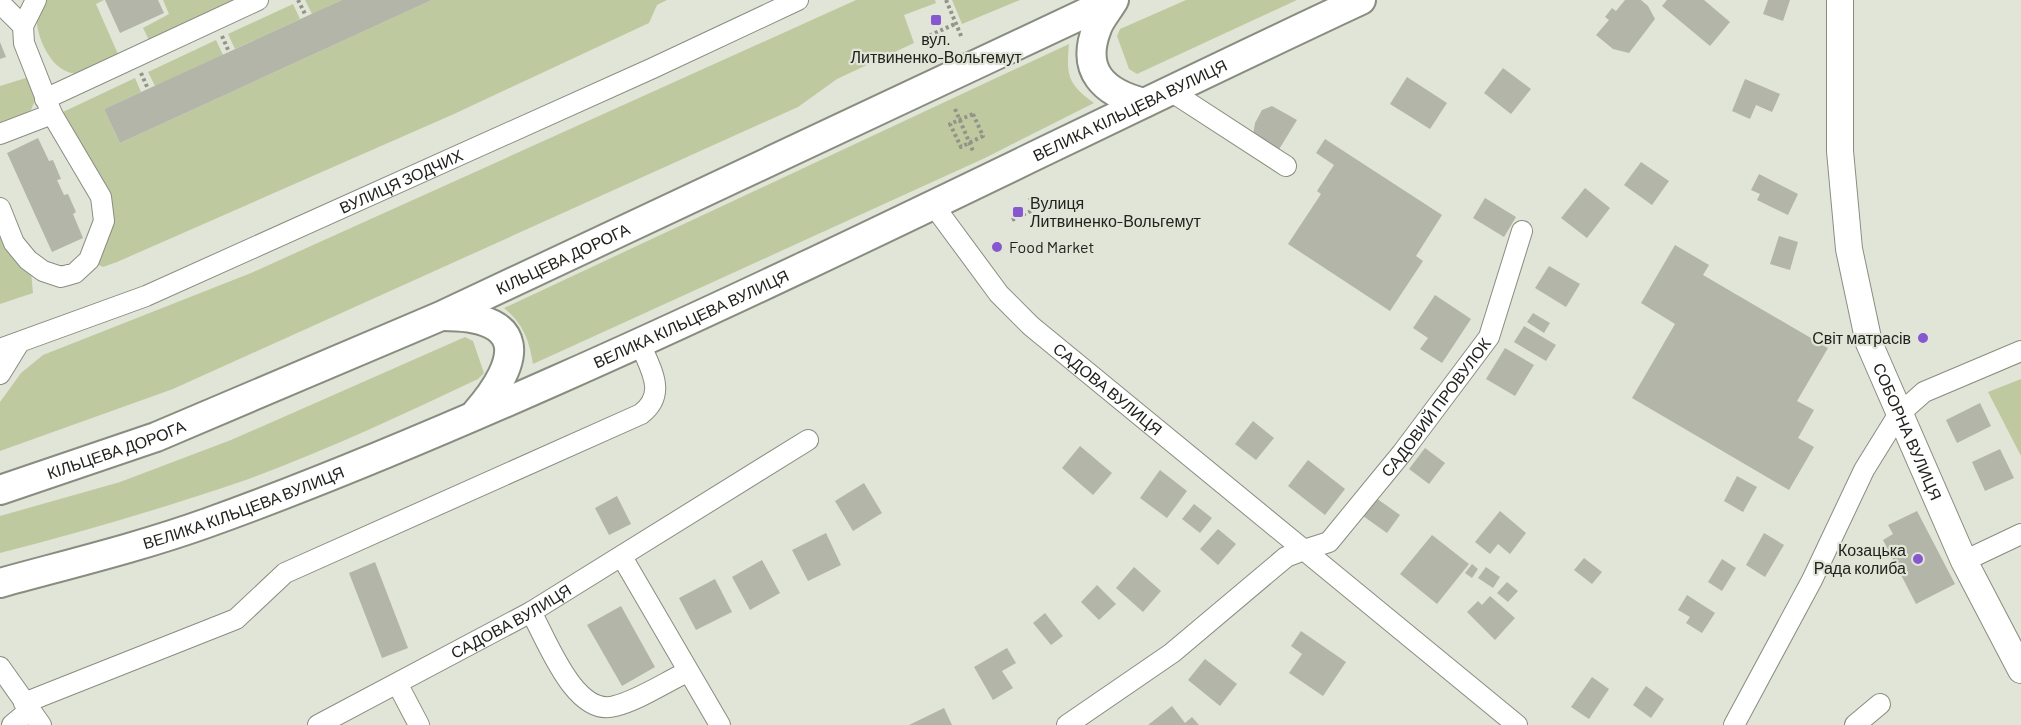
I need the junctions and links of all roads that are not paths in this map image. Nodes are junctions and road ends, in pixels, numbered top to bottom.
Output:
1 (36, 0) edge
2 (258, 0) edge
3 (798, 0) edge
4 (1114, 0) edge
5 (1361, 0) edge
6 (1840, 0) edge
7 (0, 3) edge
8 (22, 26) junction
9 (1169, 90) junction
10 (1144, 103) junction
11 (48, 107) junction
12 (0, 134) edge
13 (1286, 166) dead end
14 (934, 206) junction
15 (0, 208) edge
16 (1522, 231) dead end
17 (441, 316) junction
18 (640, 343) junction
19 (9, 346) edge
20 (2021, 351) edge
21 (0, 374) edge
22 (1898, 415) junction
23 (473, 417) junction
24 (808, 440) dead end
25 (0, 490) edge
26 (2021, 534) edge
27 (1304, 550) junction
28 (622, 557) junction
29 (1964, 561) junction
30 (0, 583) edge
31 (531, 612) junction
32 (2021, 670) edge
33 (687, 672) junction
34 (2, 676) edge
35 (398, 685) junction
36 (1880, 704) dead end
37 (32, 713) edge
38 (12, 725) edge
39 (318, 725) edge
40 (419, 725) edge
41 (720, 725) edge
42 (1067, 725) edge
43 (1517, 725) edge
44 (1734, 725) edge
45 (1855, 725) edge

1 - 8 street
2 - 11 street
3 - 19 street, ВУЛИЦЯ ЗОДЧИХ
4 - 10 highway
4 - 17 highway, КІЛЬЦЕВА ДОРОГА
5 - 9 highway, ВЕЛИКА КІЛЬЦЕВА ВУЛИЦЯ
6 - 22 main road, СОБОРНА ВУЛИЦЯ
7 - 8 street
8 - 11 street
9 - 10 highway, ВЕЛИКА КІЛЬЦЕВА ВУЛИЦЯ
9 - 13 street
10 - 14 highway, ВЕЛИКА КІЛЬЦЕВА ВУЛИЦЯ
11 - 12 street
11 - 15 street
14 - 18 highway, ВЕЛИКА КІЛЬЦЕВА ВУЛИЦЯ
14 - 27 street, САДОВА ВУЛИЦЯ
16 - 27 street, САДОВИЙ ПРОВУЛОК
17 - 23 highway
17 - 25 highway, КІЛЬЦЕВА ДОРОГА
18 - 23 highway, ВЕЛИКА КІЛЬЦЕВА ВУЛИЦЯ
18 - 37 street
19 - 21 street
20 - 22 street
22 - 29 main road, СОБОРНА ВУЛИЦЯ
22 - 44 street
23 - 30 highway, ВЕЛИКА КІЛЬЦЕВА ВУЛИЦЯ
24 - 28 street, САДОВА ВУЛИЦЯ
26 - 29 street
27 - 42 street
27 - 43 street, САДОВА ВУЛИЦЯ
28 - 31 street, САДОВА ВУЛИЦЯ
28 - 33 street
29 - 32 main road, СОБОРНА ВУЛИЦЯ
31 - 33 street
31 - 35 street, САДОВА ВУЛИЦЯ
33 - 41 street
34 - 37 street
35 - 39 street, САДОВА ВУЛИЦЯ
35 - 40 street
36 - 45 street
37 - 38 street

